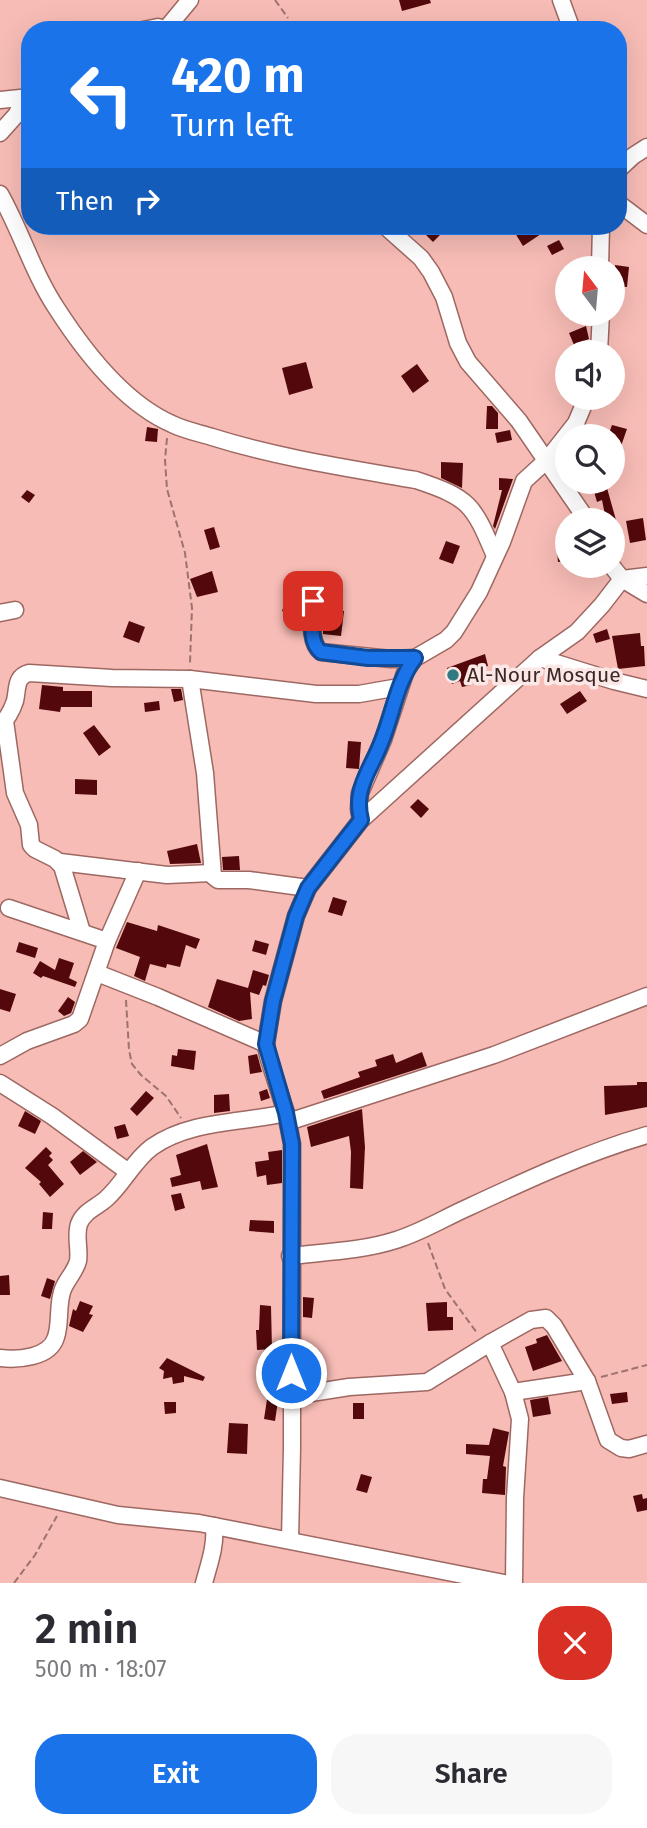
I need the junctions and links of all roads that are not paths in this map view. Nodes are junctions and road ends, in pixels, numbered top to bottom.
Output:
1 (190, 0) edge
2 (561, 0) edge
3 (173, 21) edge
4 (569, 21) edge
5 (21, 98) edge
6 (0, 100) edge
7 (21, 108) edge
8 (0, 133) edge
9 (647, 147) edge
10 (627, 162) edge
11 (0, 194) edge
12 (627, 210) edge
13 (647, 225) edge
14 (395, 235) edge
15 (601, 235) edge
16 (600, 256) edge
17 (582, 410) edge
18 (547, 460) junction
19 (579, 508) edge
20 (495, 556) junction
21 (647, 576) edge
22 (622, 579) junction
23 (647, 594) edge
24 (313, 601) dead end
25 (415, 658) junction
26 (540, 658) junction
27 (190, 678) junction
28 (399, 687) junction
29 (647, 689) edge
30 (3, 723) edge
31 (361, 820) junction
32 (60, 862) junction
33 (138, 871) junction
34 (212, 873) junction
35 (308, 888) junction
36 (9, 908) dead end
37 (82, 932) junction
38 (107, 941) junction
39 (97, 974) junction
40 (647, 996) edge
41 (266, 1044) junction
42 (0, 1056) edge
43 (0, 1083) edge
44 (287, 1117) junction
45 (647, 1135) edge
46 (127, 1171) junction
47 (290, 1256) junction
48 (488, 1344) junction
49 (0, 1358) edge
50 (587, 1381) junction
51 (513, 1392) junction
52 (292, 1396) junction
53 (647, 1444) edge
54 (0, 1488) edge
55 (214, 1526) junction
56 (290, 1540) junction
57 (204, 1583) edge
58 (504, 1583) edge
59 (514, 1583) edge

1 - 3 street
2 - 4 street
5 - 6 street
7 - 8 street
9 - 10 street
11 - 20 street
12 - 13 street
14 - 18 street
15 - 16 street
17 - 18 street
18 - 19 street
18 - 20 street
20 - 25 street
21 - 22 street
22 - 23 street
22 - 26 street
24 - 25 street
25 - 28 street
26 - 29 street
26 - 31 street
27 - 28 street
27 - 30 street
27 - 34 street
28 - 31 street
30 - 32 street
31 - 35 street
32 - 33 street
32 - 37 street
33 - 34 street
33 - 38 street
34 - 35 street
35 - 41 street
36 - 37 street
37 - 38 street
38 - 39 street
39 - 41 street
39 - 42 street
40 - 44 street
41 - 44 street
43 - 46 street
44 - 46 street
44 - 47 street
45 - 47 street
46 - 49 street
47 - 52 street
48 - 50 street
48 - 51 street
48 - 52 street
50 - 51 street
50 - 53 street
51 - 59 street
52 - 56 street
54 - 55 street
55 - 56 street
55 - 57 street
56 - 58 street

